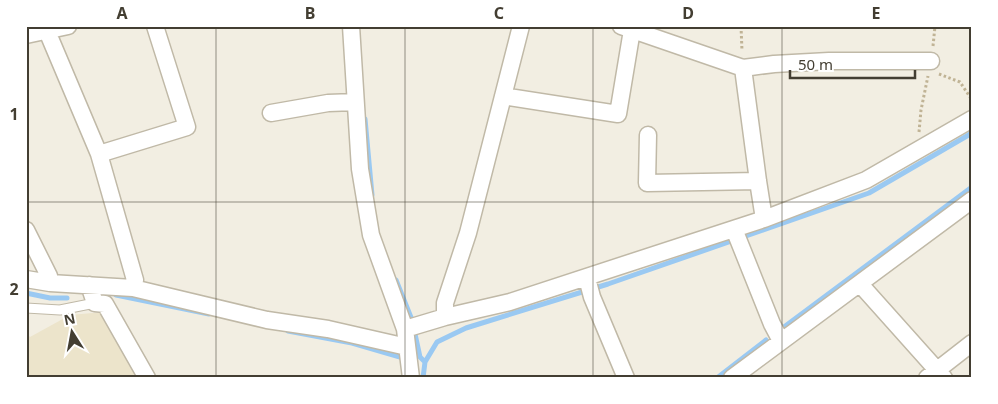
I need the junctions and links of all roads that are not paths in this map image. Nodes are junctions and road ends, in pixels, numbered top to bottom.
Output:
1 (68, 26) edge
2 (156, 26) edge
3 (351, 26) edge
4 (521, 26) edge
5 (628, 27) edge
6 (47, 31) junction
7 (26, 35) edge
8 (930, 66) road end
9 (743, 68) junction
10 (503, 96) junction
11 (355, 102) junction
12 (271, 113) dead end
13 (972, 119) edge
14 (648, 136) dead end
15 (99, 154) junction
16 (758, 181) junction
17 (972, 200) edge
18 (764, 219) junction
19 (26, 230) edge
20 (735, 231) junction
21 (26, 279) edge
22 (50, 283) junction
23 (860, 284) junction
24 (88, 285) junction
25 (589, 286) junction
26 (133, 288) junction
27 (95, 303) junction
28 (26, 308) edge
29 (445, 317) junction
30 (411, 327) junction
31 (781, 341) junction
32 (972, 343) edge
33 (407, 347) junction
34 (936, 375) edge
35 (147, 378) edge
36 (411, 378) edge
37 (626, 378) edge
38 (732, 378) edge

1 - 6 street
2 - 15 street
3 - 11 street
4 - 10 street
5 - 9 street
5 - 10 street
6 - 7 street
6 - 15 street
8 - 9 street
9 - 16 street
10 - 29 street
11 - 12 street
11 - 30 street
13 - 18 street
14 - 16 street
15 - 26 street
16 - 18 street
17 - 23 street
18 - 20 street
19 - 22 street
20 - 25 street
20 - 31 street
21 - 22 street
22 - 24 street
23 - 31 street
23 - 34 street
24 - 26 street
24 - 27 street
25 - 29 street
25 - 37 street
26 - 33 street
27 - 28 lane
27 - 35 street
29 - 30 street
30 - 33 street
31 - 38 street
32 - 34 street
33 - 36 street

